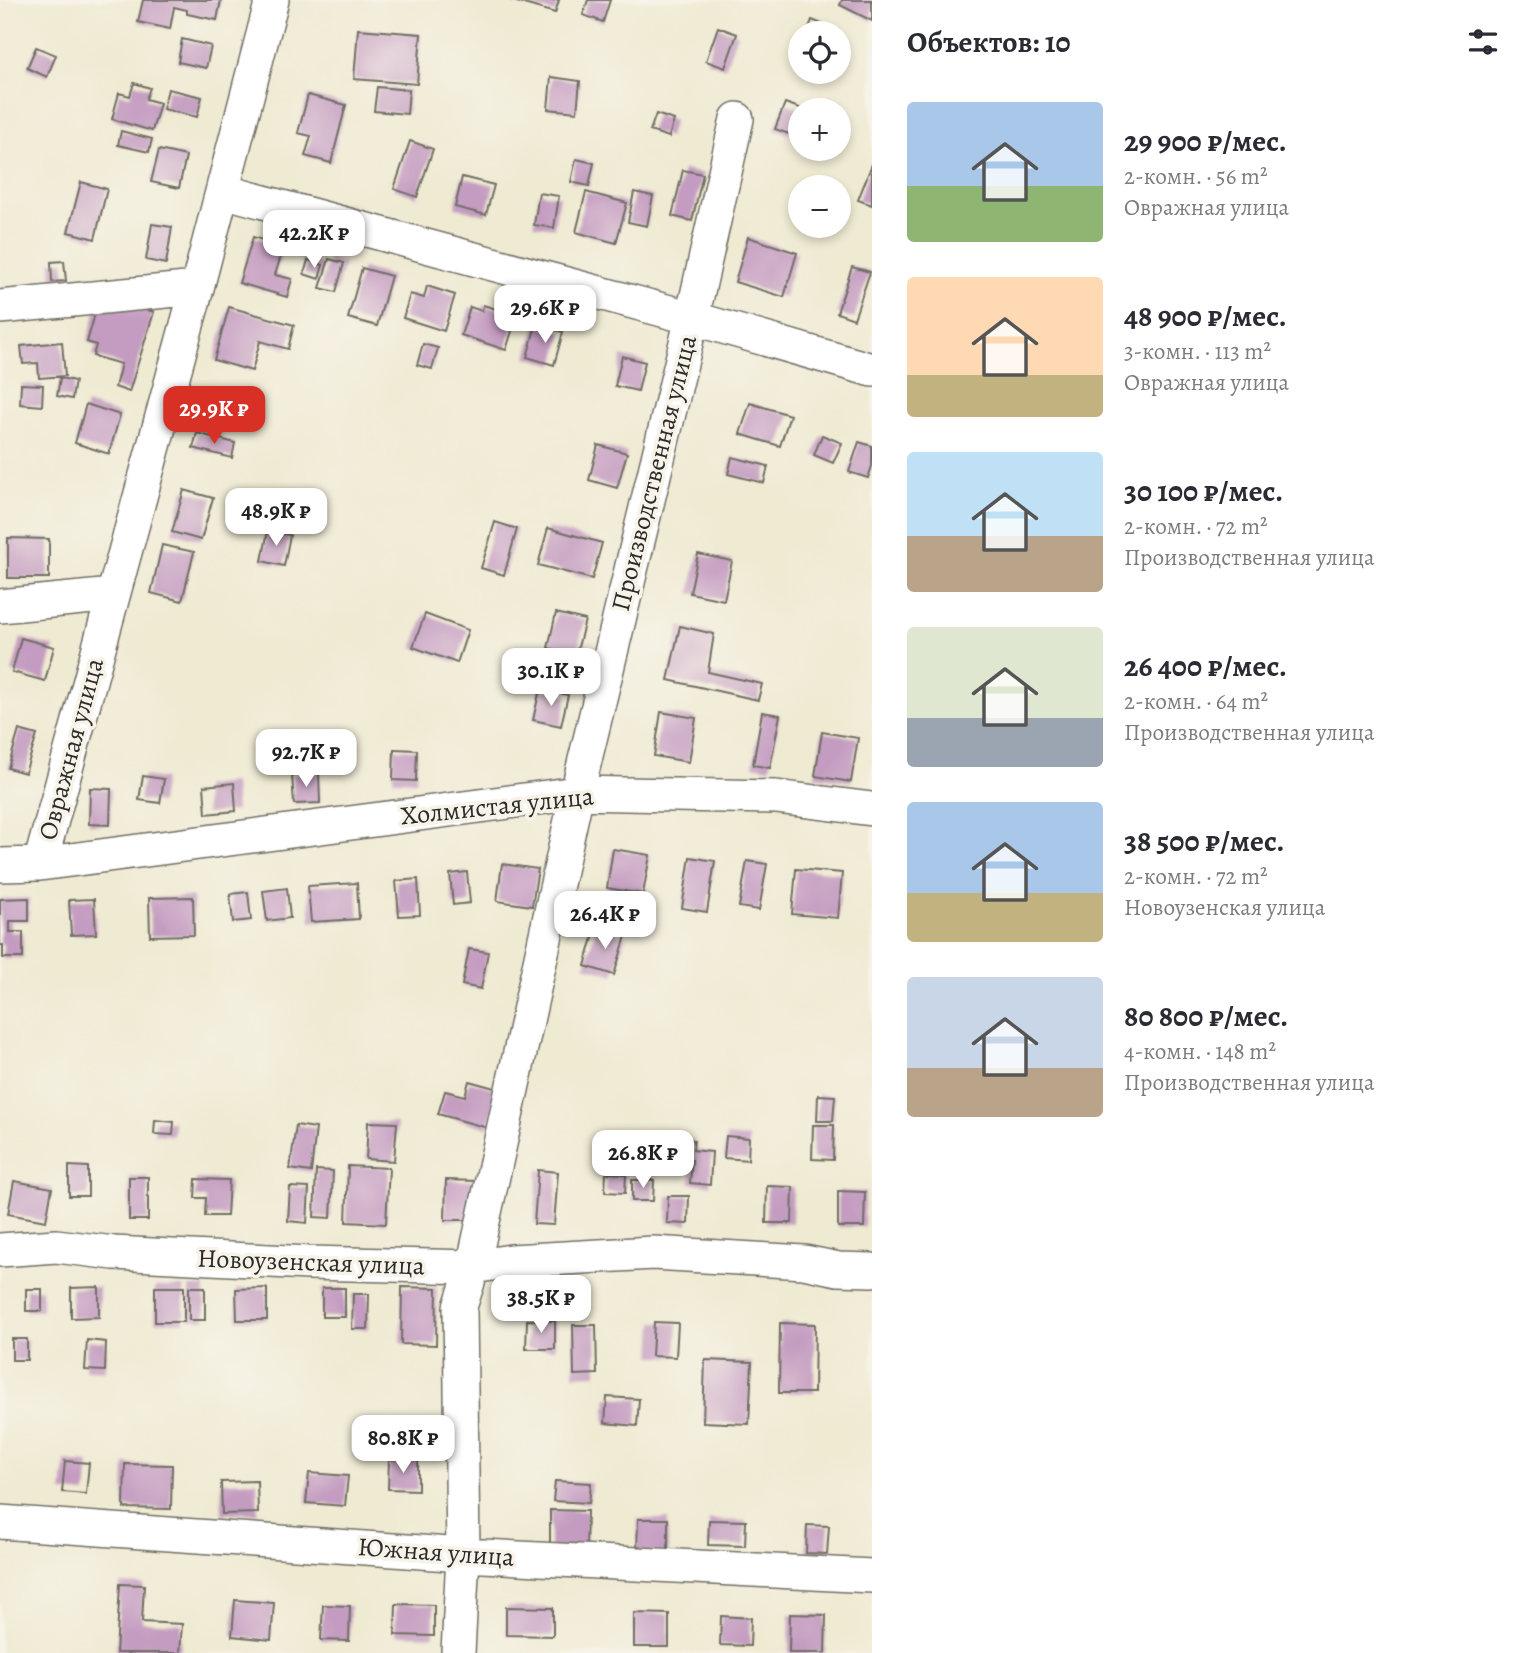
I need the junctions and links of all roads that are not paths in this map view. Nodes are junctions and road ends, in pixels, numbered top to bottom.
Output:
1 (272, 0) edge
2 (737, 119) dead end
3 (223, 191) junction
4 (197, 288) junction
5 (0, 307) edge
6 (692, 318) junction
7 (872, 370) edge
8 (113, 595) junction
9 (0, 606) edge
10 (577, 793) junction
11 (872, 810) edge
12 (40, 864) junction
13 (0, 865) edge
14 (0, 1250) edge
15 (473, 1267) junction
16 (872, 1270) edge
17 (0, 1522) edge
18 (463, 1555) junction
19 (872, 1576) edge
20 (458, 1653) edge

1 - 3 street, Овражная улица
2 - 6 street, Производственная улица
3 - 4 street, Овражная улица
3 - 6 street
4 - 5 street
4 - 8 street, Овражная улица
6 - 7 street
6 - 10 street, Производственная улица
8 - 9 street
8 - 12 street, Овражная улица
10 - 11 street, Холмистая улица
10 - 12 street, Холмистая улица
10 - 15 street, Производственная улица
12 - 13 street, Овражная улица
14 - 15 street, Новоузенская улица
15 - 16 street, Новоузенская улица
15 - 18 street, Производственная улица
17 - 18 street, Южная улица
18 - 19 street, Южная улица
18 - 20 street, Производственная улица

